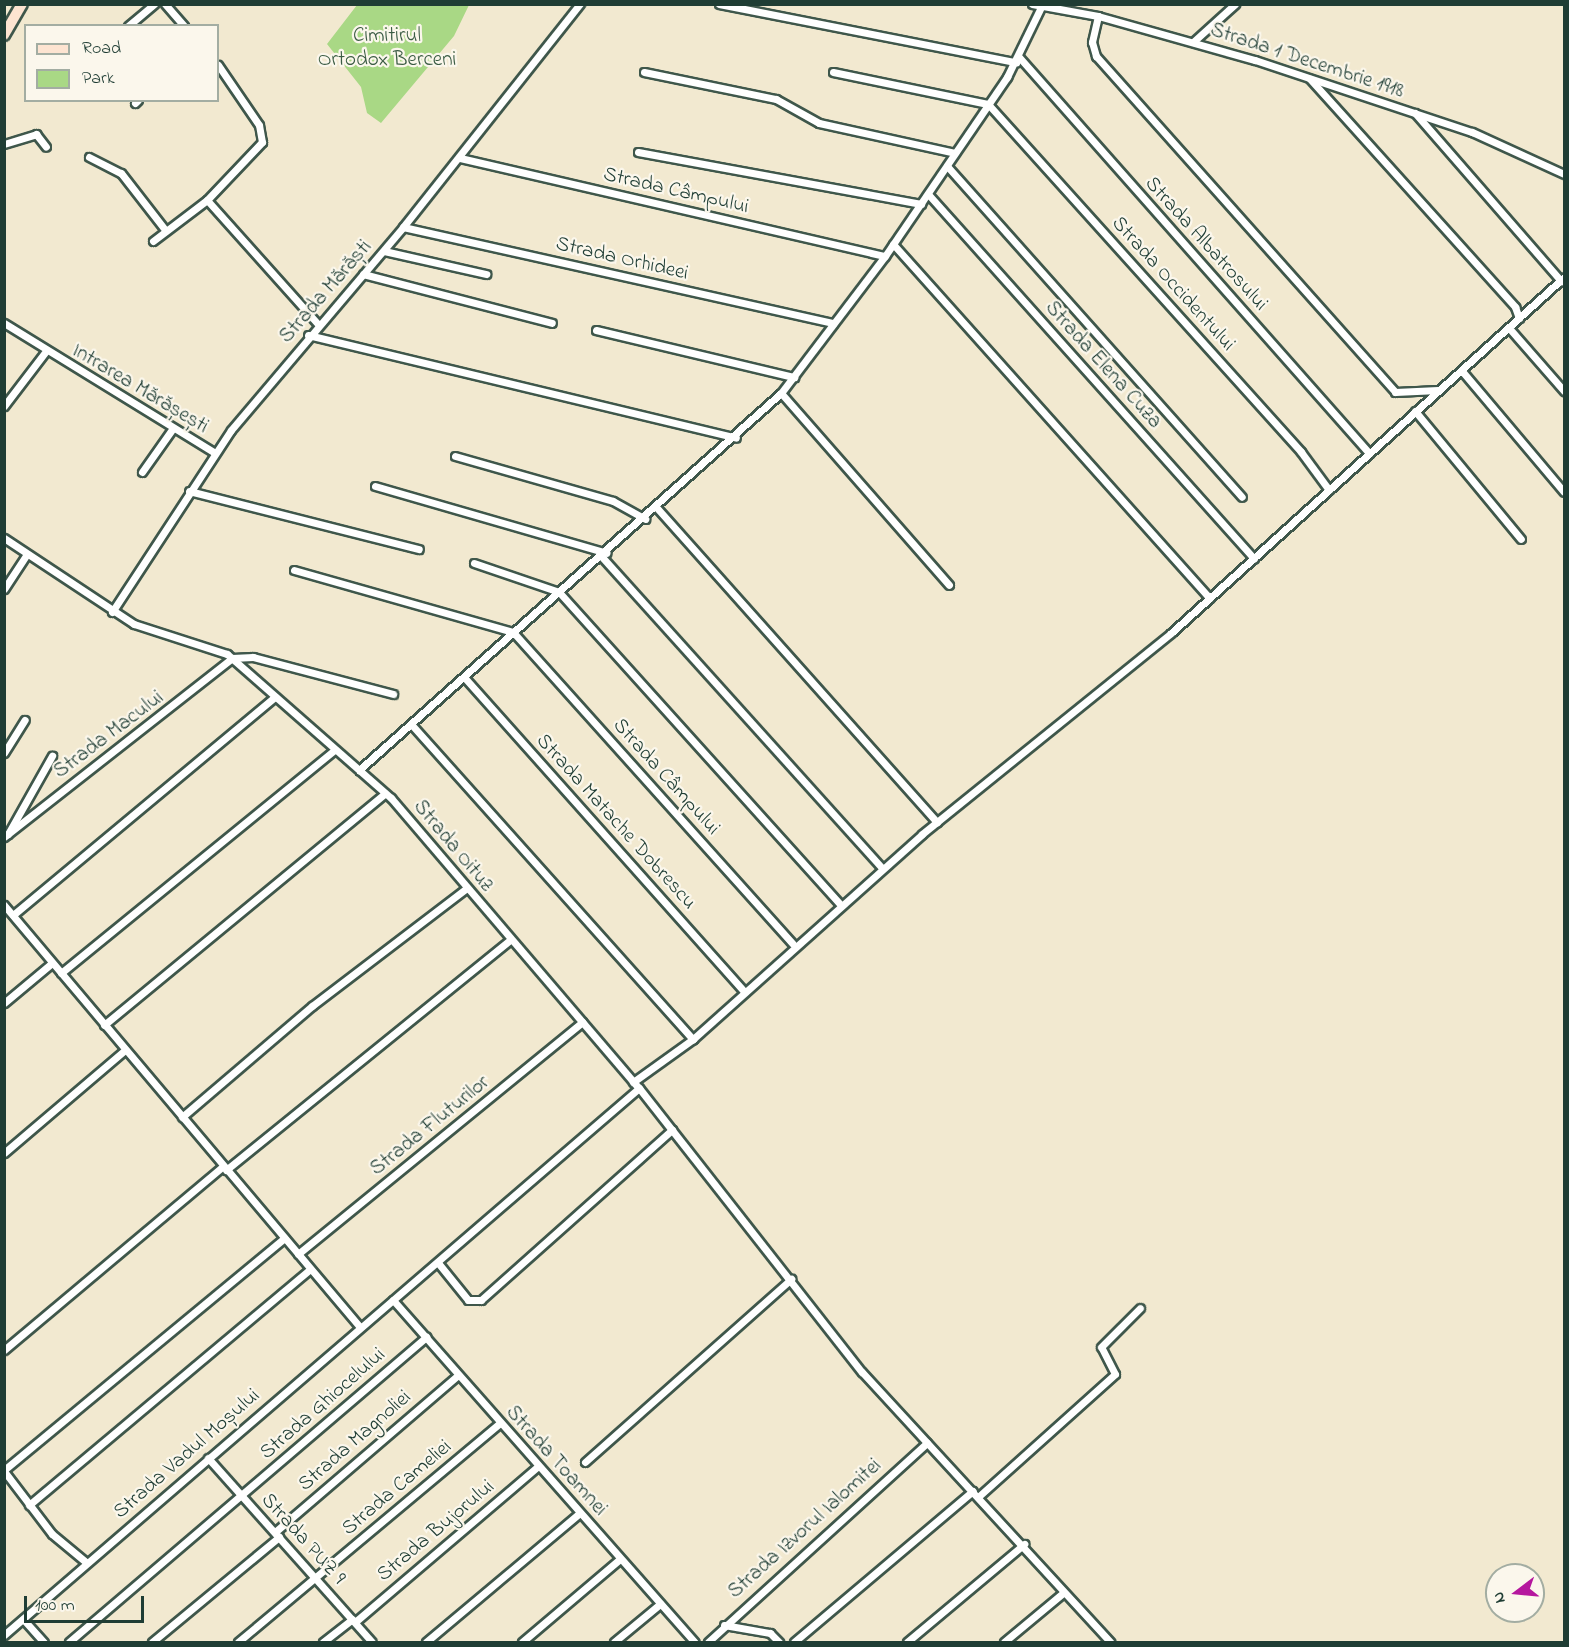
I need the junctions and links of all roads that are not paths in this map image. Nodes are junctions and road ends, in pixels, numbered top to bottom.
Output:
1 (22, 4) edge
2 (154, 4) edge
3 (165, 4) edge
4 (580, 4) edge
5 (719, 4) edge
6 (1032, 4) edge
7 (1235, 4) edge
8 (1063, 6) edge
9 (1041, 7) junction
10 (1098, 16) junction
11 (130, 24) edge
12 (182, 24) edge
13 (4, 36) edge
14 (1193, 42) junction
15 (1018, 60) junction
16 (219, 67) edge
17 (644, 72) dead end
18 (833, 72) dead end
19 (1310, 78) junction
20 (988, 104) junction
21 (1415, 113) junction
22 (4, 144) edge
23 (46, 147) dead end
24 (638, 152) dead end
25 (955, 153) junction
26 (89, 157) dead end
27 (460, 158) junction
28 (947, 166) junction
29 (1564, 174) edge
30 (928, 195) junction
31 (207, 200) junction
32 (921, 204) junction
33 (404, 228) junction
34 (166, 231) junction
35 (153, 241) dead end
36 (893, 244) junction
37 (384, 251) junction
38 (885, 256) junction
39 (363, 274) junction
40 (486, 274) dead end
41 (1563, 279) edge
42 (1519, 318) junction
43 (4, 323) edge
44 (552, 323) dead end
45 (833, 323) junction
46 (318, 324) junction
47 (1509, 328) junction
48 (596, 330) dead end
49 (308, 335) junction
50 (46, 351) junction
51 (1461, 371) junction
52 (794, 377) junction
53 (1438, 390) junction
54 (1564, 391) edge
55 (781, 393) junction
56 (4, 406) edge
57 (1415, 411) junction
58 (173, 428) junction
59 (736, 438) junction
60 (214, 452) junction
61 (1369, 453) junction
62 (455, 456) dead end
63 (142, 471) dead end
64 (375, 486) dead end
65 (1329, 490) junction
66 (189, 491) junction
67 (1564, 492) edge
68 (1242, 497) dead end
69 (657, 508) junction
70 (645, 519) junction
71 (4, 538) edge
72 (1521, 539) dead end
73 (419, 549) dead end
74 (27, 554) junction
75 (605, 555) junction
76 (1254, 558) junction
77 (474, 563) dead end
78 (294, 570) dead end
79 (949, 585) dead end
80 (4, 589) edge
81 (559, 592) junction
82 (1210, 598) junction
83 (112, 612) junction
84 (513, 632) junction
85 (232, 658) junction
86 (464, 677) junction
87 (393, 694) dead end
88 (275, 697) junction
89 (25, 720) dead end
90 (411, 724) junction
91 (334, 750) junction
92 (4, 753) edge
93 (52, 756) dead end
94 (360, 770) junction
95 (385, 793) junction
96 (937, 822) junction
97 (6, 835) edge
98 (882, 868) junction
99 (467, 888) junction
100 (841, 905) junction
101 (7, 910) edge
102 (510, 940) junction
103 (793, 944) junction
104 (52, 963) junction
105 (61, 973) junction
106 (743, 990) junction
107 (4, 1003) edge
108 (582, 1022) junction
109 (104, 1025) junction
110 (693, 1039) junction
111 (125, 1050) junction
112 (636, 1085) junction
113 (182, 1117) junction
114 (672, 1130) junction
115 (4, 1153) edge
116 (225, 1168) junction
117 (284, 1238) junction
118 (298, 1254) junction
119 (439, 1264) junction
120 (310, 1269) junction
121 (791, 1279) junction
122 (393, 1300) junction
123 (1140, 1308) dead end
124 (360, 1327) junction
125 (426, 1337) junction
126 (4, 1350) edge
127 (458, 1375) junction
128 (500, 1423) junction
129 (927, 1443) junction
130 (208, 1458) junction
131 (585, 1462) dead end
132 (538, 1466) junction
133 (4, 1470) edge
134 (976, 1494) junction
135 (242, 1496) junction
136 (29, 1505) junction
137 (580, 1513) junction
138 (277, 1535) junction
139 (1024, 1544) junction
140 (621, 1558) junction
141 (87, 1563) junction
142 (316, 1578) junction
143 (1063, 1593) junction
144 (660, 1604) junction
145 (23, 1619) junction
146 (353, 1620) junction
147 (724, 1624) junction
148 (4, 1635) edge
149 (1106, 1641) edge
150 (44, 1642) edge
151 (69, 1642) edge
152 (152, 1642) edge
153 (238, 1642) edge
154 (323, 1642) edge
155 (372, 1642) edge
156 (426, 1642) edge
157 (522, 1642) edge
158 (614, 1642) edge
159 (694, 1642) edge
160 (708, 1642) edge
161 (779, 1642) edge
162 (794, 1642) edge
163 (907, 1642) edge
164 (1004, 1642) edge

1 - 13 main road
2 - 11 street
3 - 12 street
4 - 27 street, Strada Mărăști
5 - 15 street
6 - 9 street, Strada 1 Decembrie 1918
7 - 14 street
8 - 9 street, Strada 1 Decembrie 1918
8 - 10 street, Strada 1 Decembrie 1918
9 - 15 street
10 - 14 street, Strada 1 Decembrie 1918
10 - 53 street
14 - 19 street, Strada 1 Decembrie 1918
15 - 20 street
15 - 61 street, Strada Albatrosului
16 - 31 street
17 - 25 street
18 - 20 street
19 - 21 street, Strada 1 Decembrie 1918
19 - 42 street
20 - 25 street
20 - 65 street, Strada Occidentului
21 - 29 street, Strada 1 Decembrie 1918
21 - 41 street
22 - 23 street
24 - 32 street
25 - 28 street
26 - 34 street
27 - 33 street, Strada Mărăști
27 - 38 street, Strada Câmpului
28 - 30 street
28 - 68 street
30 - 32 street
30 - 76 street, Strada Elena Cuza
31 - 34 street
31 - 46 street
32 - 36 street
33 - 37 street, Strada Mărăști
33 - 45 street, Strada Orhideei
34 - 35 street
36 - 38 street
36 - 82 street
37 - 39 street, Strada Mărăști
37 - 40 street
38 - 45 street
39 - 44 street
39 - 46 street, Strada Mărăști
41 - 42 street, Strada Vadul Moșului
42 - 47 street, Strada Vadul Moșului
43 - 50 street
45 - 52 street
46 - 49 street, Strada Mărăști
47 - 51 street, Strada Vadul Moșului
47 - 54 street
48 - 52 street
49 - 59 street
49 - 60 street, Strada Mărăști
50 - 56 street, Intrarea Mărășești
50 - 58 street, Intrarea Mărășești
51 - 53 street, Strada Vadul Moșului
51 - 67 street
52 - 55 street
53 - 57 street, Strada Vadul Moșului
55 - 59 street
55 - 79 street
57 - 61 street, Strada Vadul Moșului
57 - 72 street
58 - 60 street, Intrarea Mărășești
58 - 63 street
59 - 69 street
60 - 66 street, Strada Mărăști
61 - 65 street, Strada Vadul Moșului
62 - 70 street
64 - 75 street
65 - 76 street, Strada Vadul Moșului
66 - 73 street
66 - 83 street, Strada Mărăști
69 - 70 street
69 - 96 street
70 - 75 street
71 - 74 street, Strada Oituz
74 - 80 street
74 - 83 street, Strada Oituz
75 - 81 street
75 - 98 street
76 - 82 street, Strada Vadul Moșului
77 - 81 street
78 - 84 street
81 - 84 street
81 - 100 street
82 - 96 street, Strada Vadul Moșului
83 - 85 street, Strada Oituz
84 - 86 street
84 - 103 street, Strada Câmpului
85 - 87 street
85 - 88 street, Strada Oituz
85 - 97 street, Strada Macului
86 - 90 street
86 - 106 street, Strada Matache Dobrescu
88 - 91 street, Strada Oituz
88 - 101 street
89 - 92 street
90 - 94 street
90 - 110 street
91 - 94 street, Strada Oituz
91 - 105 street
93 - 97 street
94 - 95 street, Strada Oituz
95 - 99 street, Strada Oituz
95 - 109 street
96 - 98 street, Strada Vadul Moșului
98 - 100 street, Strada Vadul Moșului
99 - 102 street, Strada Oituz
99 - 113 street
100 - 103 street, Strada Vadul Moșului
101 - 104 street
102 - 108 street, Strada Oituz
102 - 116 street
103 - 106 street, Strada Vadul Moșului
104 - 105 street
104 - 107 street
105 - 109 street
106 - 110 street, Strada Vadul Moșului
108 - 112 street, Strada Oituz
108 - 118 street, Strada Fluturilor
109 - 111 street
110 - 112 street, Strada Vadul Moșului
111 - 113 street
111 - 115 street
112 - 114 street, Strada Oituz
112 - 119 street, Strada Vadul Moșului
113 - 116 street
114 - 119 street
114 - 121 street, Strada Oituz
116 - 117 street
116 - 126 street
117 - 118 street
117 - 133 street
118 - 120 street
119 - 122 street, Strada Vadul Moșului
120 - 124 street
120 - 136 street
121 - 129 street, Strada Oituz
121 - 131 street
122 - 124 street, Strada Vadul Moșului
122 - 125 street, Strada Toamnei
123 - 134 street
124 - 130 street, Strada Vadul Moșului
125 - 127 street, Strada Toamnei
125 - 135 street, Strada Ghiocelului
127 - 128 street, Strada Toamnei
127 - 138 street, Strada Magnoliei
128 - 132 street, Strada Toamnei
128 - 142 street, Strada Cameliei
129 - 134 street, Strada Oituz
129 - 147 street, Strada Izvorul Ialomitei
130 - 135 street, Strada PUZ 9
130 - 141 street, Strada Vadul Moșului
132 - 137 street, Strada Toamnei
132 - 146 street, Strada Bujorului
133 - 136 street
134 - 139 street, Strada Oituz
134 - 162 street
135 - 138 street, Strada PUZ 9
135 - 151 street, Strada Ghiocelului
136 - 141 street
137 - 140 street, Strada Toamnei
137 - 156 street
138 - 142 street, Strada PUZ 9
138 - 152 street, Strada Magnoliei
139 - 143 street, Strada Oituz
139 - 163 street
140 - 144 street, Strada Toamnei
140 - 157 street
141 - 145 street, Strada Vadul Moșului
142 - 146 street, Strada PUZ 9
142 - 153 street, Strada Cameliei
143 - 149 street, Strada Oituz
143 - 164 street
144 - 158 street
144 - 159 street, Strada Toamnei
145 - 148 street, Strada Vadul Moșului
145 - 150 street
146 - 154 street, Strada Bujorului
146 - 155 street, Strada PUZ 9
147 - 160 street, Strada Izvorul Ialomitei
147 - 161 street

